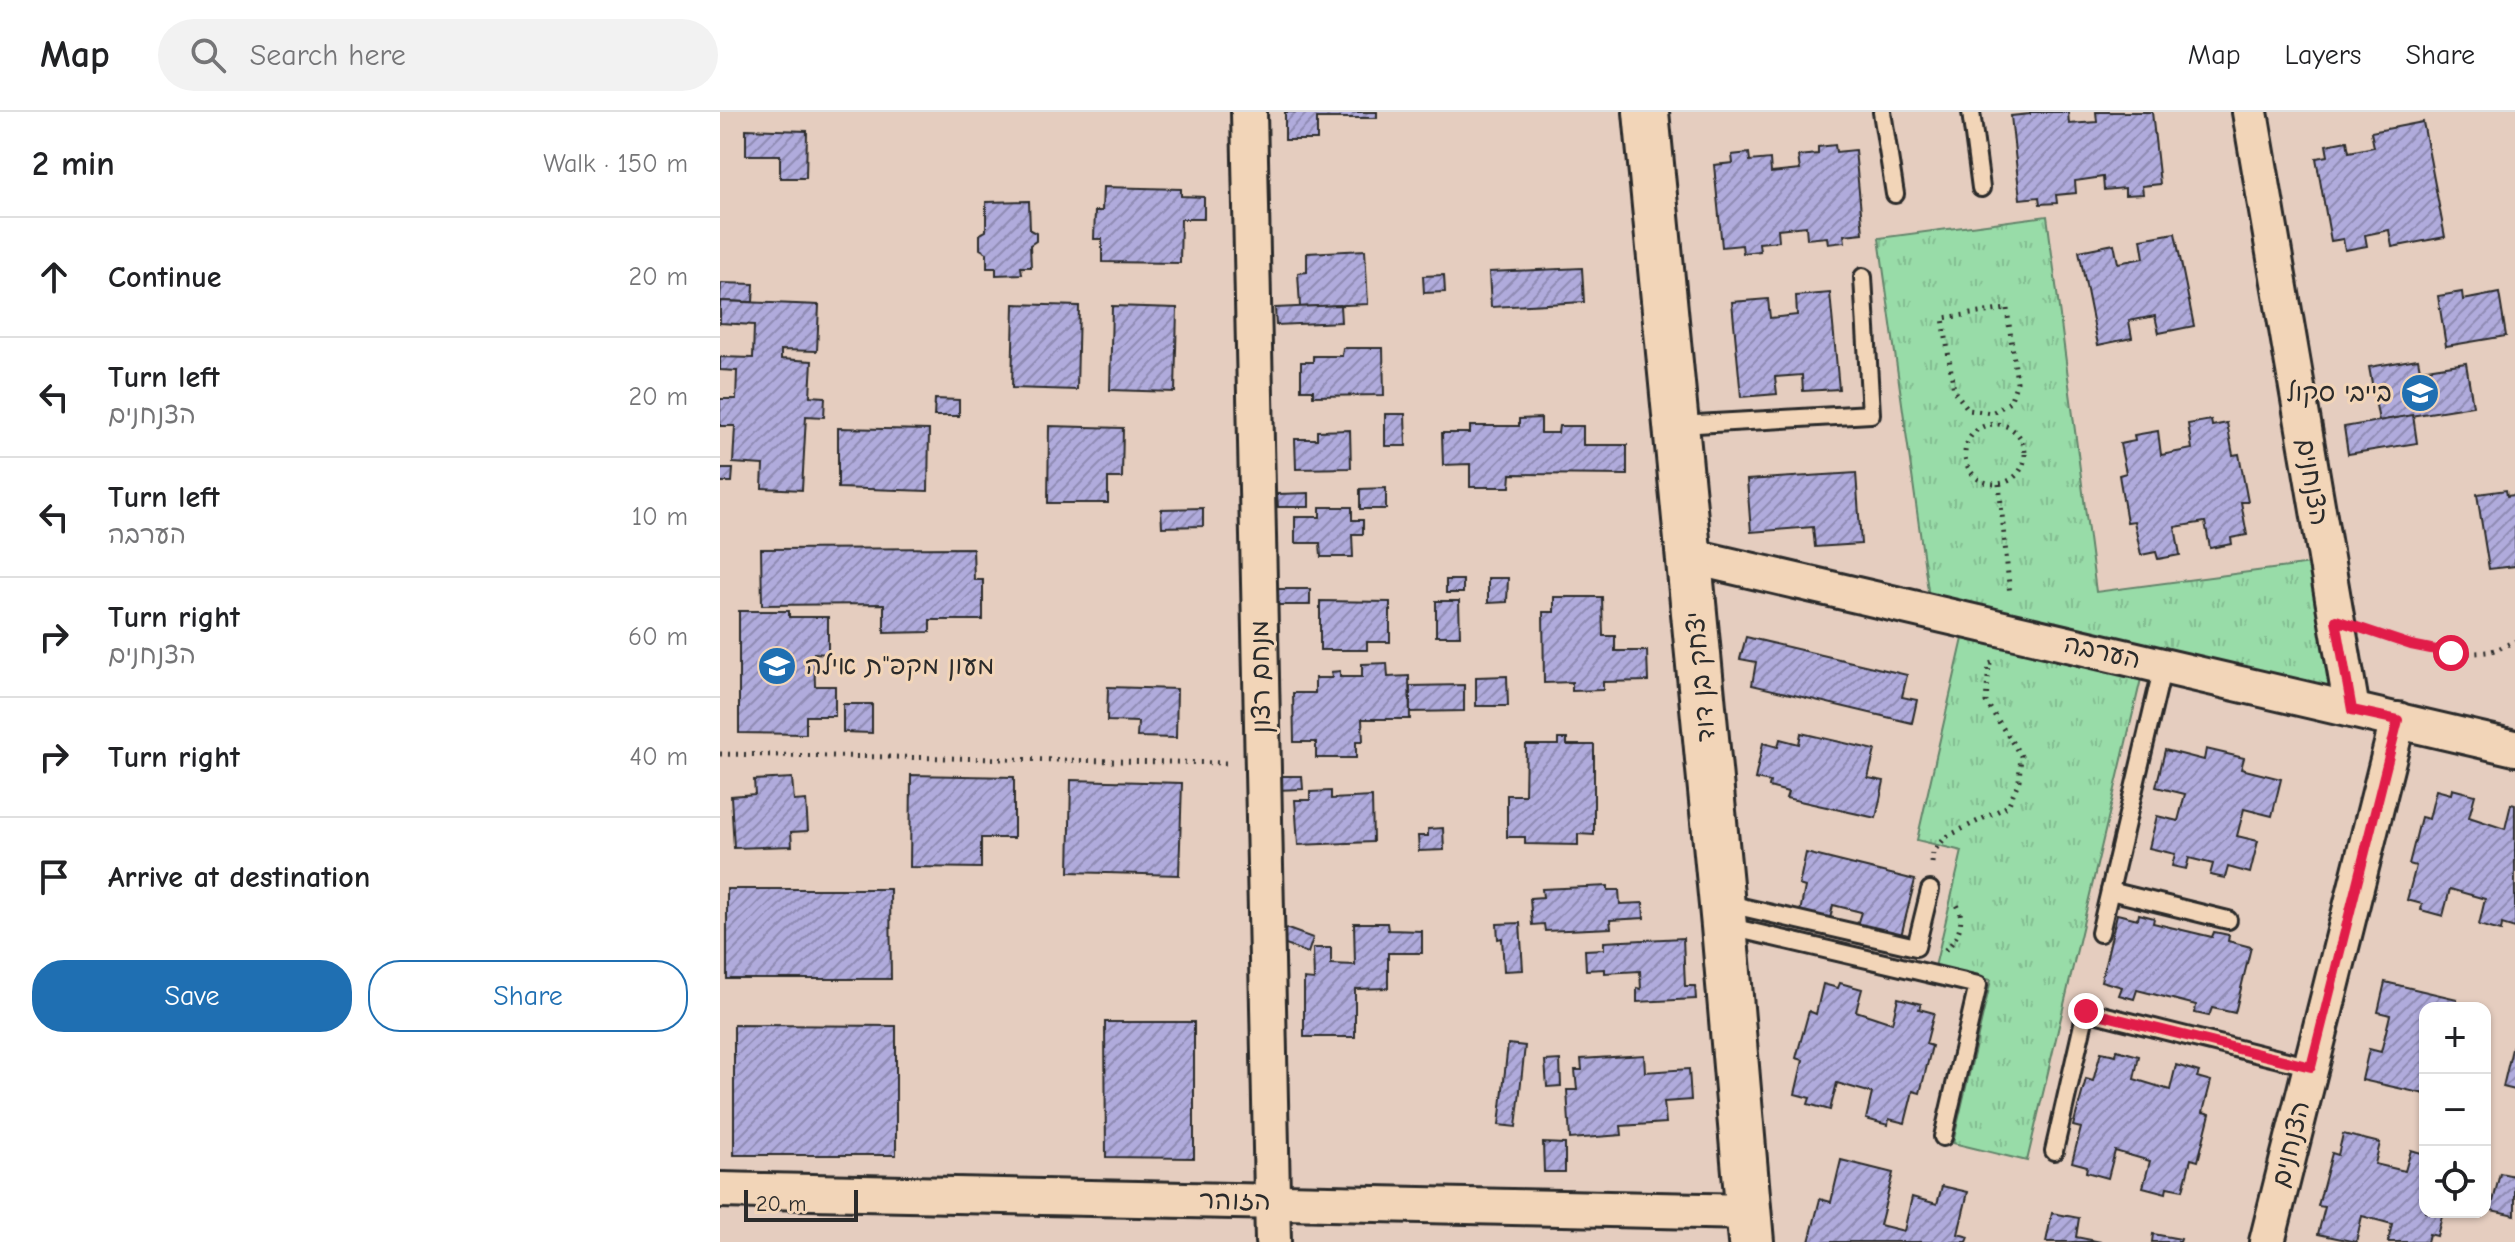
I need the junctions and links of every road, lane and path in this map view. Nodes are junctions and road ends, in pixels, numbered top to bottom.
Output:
1 (1249, 112) edge
2 (1646, 112) edge
3 (1882, 112) edge
4 (1971, 112) edge
5 (2250, 112) edge
6 (1981, 188) dead end
7 (1895, 194) dead end
8 (1863, 277) dead end
9 (1992, 413) junction
10 (1992, 424) junction
11 (1677, 425) junction
12 (1999, 484) junction
13 (1689, 556) junction
14 (2336, 620) junction
15 (2014, 632) junction
16 (2057, 641) junction
17 (2515, 641) edge
18 (2163, 666) junction
19 (2352, 710) junction
20 (2398, 720) junction
21 (2515, 748) edge
22 (720, 754) edge
23 (1262, 763) junction
24 (1932, 864) dead end
25 (1930, 890) dead end
26 (2110, 891) junction
27 (1950, 897) dead end
28 (1723, 914) junction
29 (2228, 920) dead end
30 (2100, 933) dead end
31 (1920, 972) junction
32 (2311, 1067) junction
33 (1943, 1137) dead end
34 (2054, 1151) dead end
35 (720, 1190) edge
36 (1272, 1202) junction
37 (1751, 1227) edge
38 (1273, 1242) edge
39 (2267, 1242) edge

1 - 23 street, מנחם רצון
2 - 11 street, יצחק בן דוד
3 - 7 lane
4 - 6 lane
5 - 14 street, הצנחנים
8 - 11 lane
9 - 9 path
9 - 10 path
10 - 12 path
10 - 12 path
11 - 13 street, יצחק בן דוד
12 - 15 path
13 - 15 street, הערבה
13 - 28 street, יצחק בן דוד
14 - 17 path
14 - 19 street, הצנחנים
15 - 16 street, הערבה
16 - 18 street, הערבה
16 - 24 path
18 - 19 street, הערבה
18 - 26 lane
19 - 20 street, הערבה
20 - 21 street, הערבה
20 - 32 street, הצנחנים
22 - 23 path
23 - 36 street, מנחם רצון
25 - 28 lane
26 - 29 lane
26 - 30 lane
27 - 31 path
28 - 31 lane
28 - 37 street, יצחק בן דוד
31 - 33 lane
32 - 34 lane
32 - 39 street, הצנחנים
35 - 36 street, הזוהר
36 - 37 street, הזוהר
36 - 38 street, מנחם רצון

